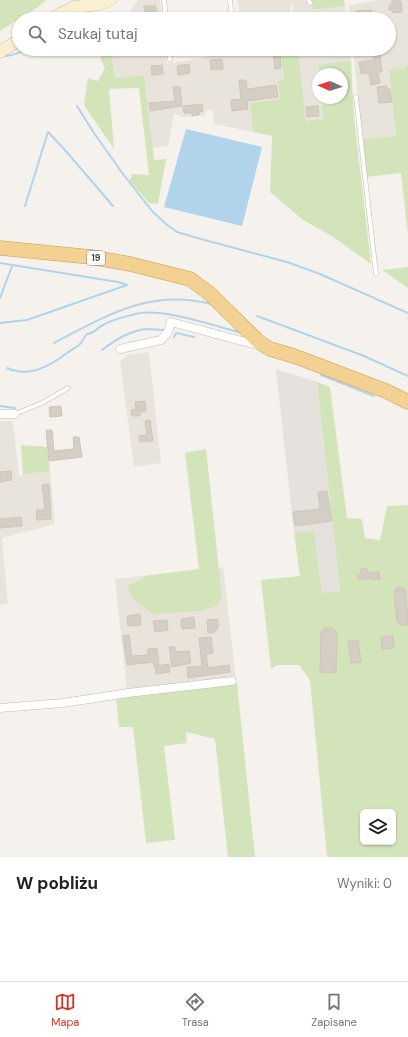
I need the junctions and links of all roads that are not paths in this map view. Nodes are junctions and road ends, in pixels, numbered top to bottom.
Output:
1 (110, 0) edge
2 (164, 0) edge
3 (230, 0) edge
4 (63, 12) edge
5 (165, 12) edge
6 (231, 12) edge
7 (12, 44) edge
8 (0, 52) edge
9 (170, 56) edge
10 (170, 60) dead end
11 (356, 97) dead end
12 (0, 248) edge
13 (376, 274) dead end
14 (120, 349) dead end
15 (270, 349) junction
16 (68, 388) dead end
17 (408, 402) edge
18 (0, 414) edge
19 (14, 414) joint
20 (232, 681) dead end
21 (0, 708) edge

1 - 4 main road
2 - 5 lane
3 - 6 lane
7 - 8 main road
9 - 10 lane
11 - 13 lane
12 - 15 highway, 19
14 - 15 street
15 - 17 highway, 19
16 - 19 lane
18 - 19 street
20 - 21 street

